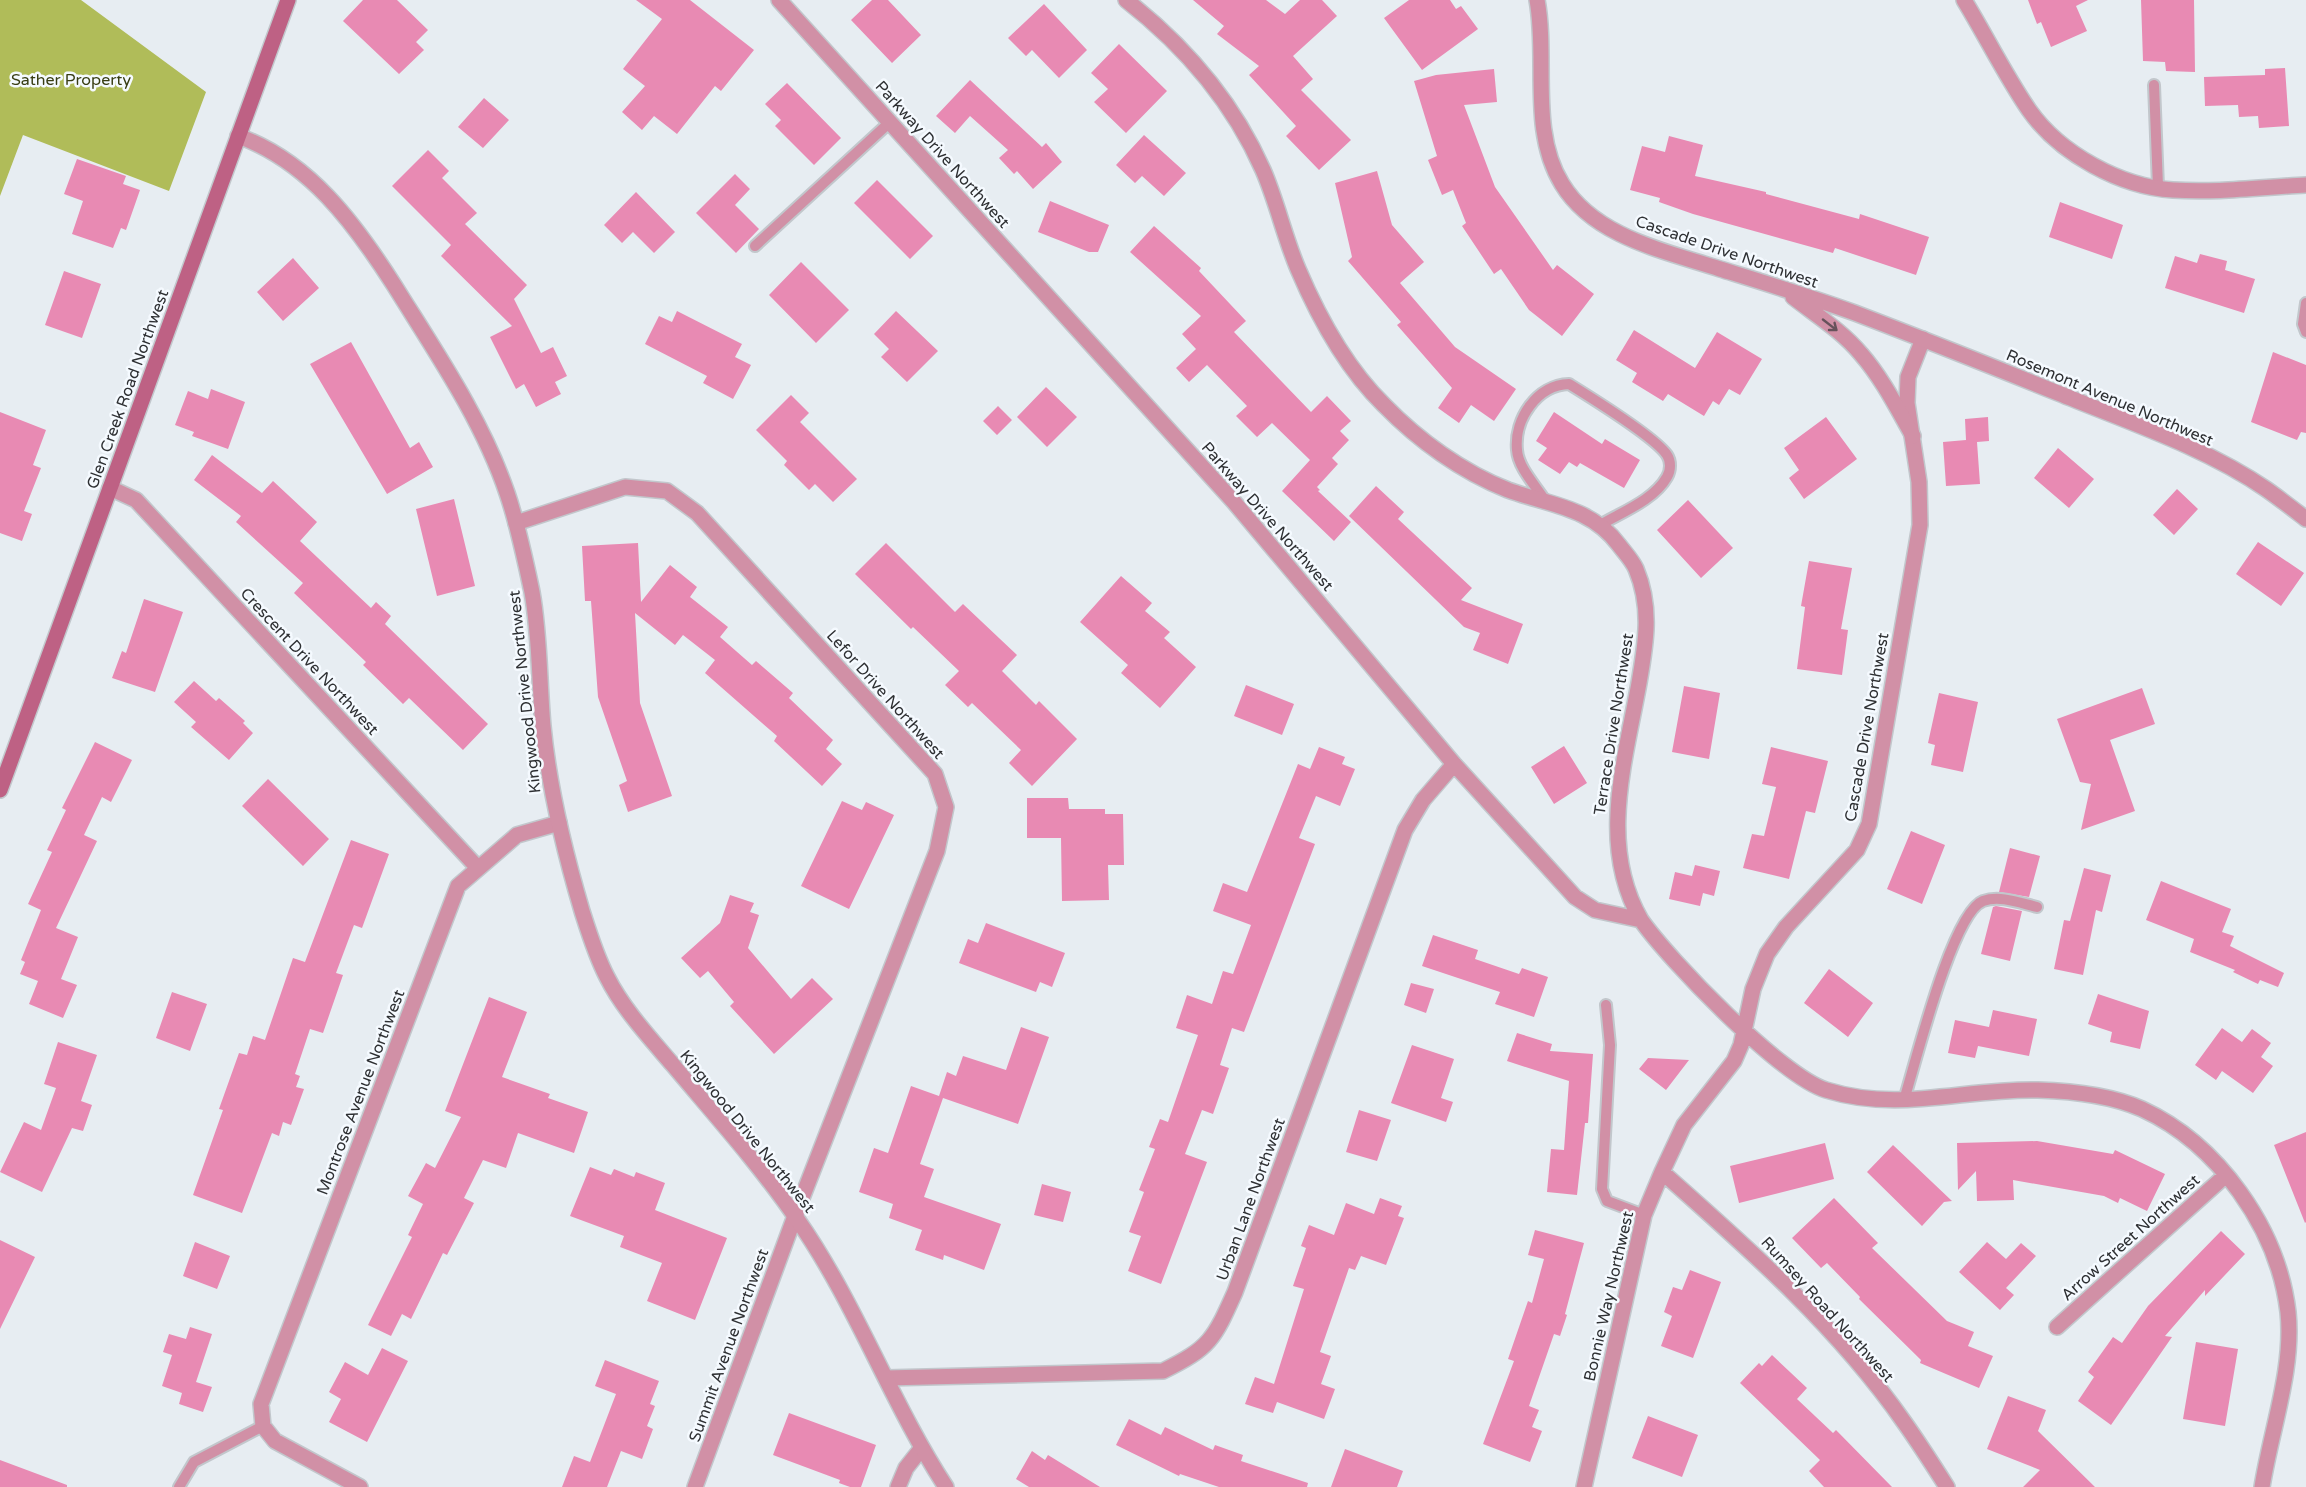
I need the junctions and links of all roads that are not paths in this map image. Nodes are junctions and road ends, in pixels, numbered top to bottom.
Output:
1 (288, 0) edge
2 (779, 0) edge
3 (1126, 0) edge
4 (1537, 0) edge
5 (1964, 0) edge
6 (2154, 85) dead end
7 (890, 122) junction
8 (238, 136) junction
9 (2306, 185) edge
10 (2158, 187) junction
11 (755, 246) dead end
12 (1784, 290) junction
13 (2306, 305) edge
14 (2306, 332) edge
15 (1923, 339) junction
16 (1913, 436) junction
17 (110, 488) junction
18 (1544, 499) junction
19 (2306, 519) edge
20 (516, 523) junction
21 (1599, 525) junction
22 (1454, 764) junction
23 (0, 790) edge
24 (559, 823) junction
25 (477, 867) junction
26 (2037, 907) dead end
27 (1641, 920) junction
28 (1606, 1005) dead end
29 (1744, 1029) junction
30 (1904, 1100) junction
31 (1662, 1172) junction
32 (2226, 1175) junction
33 (1644, 1215) junction
34 (795, 1216) junction
35 (2057, 1327) dead end
36 (886, 1378) junction
37 (263, 1426) junction
38 (921, 1449) junction
39 (179, 1487) edge
40 (360, 1487) edge
41 (695, 1487) edge
42 (898, 1487) edge
43 (946, 1487) edge
44 (1584, 1487) edge
45 (1947, 1487) edge
46 (2262, 1487) edge

1 - 8 main road, Glen Creek Road Northwest
2 - 7 street, Parkway Drive Northwest
3 - 18 street, Terrace Drive Northwest
4 - 12 street, Cascade Drive Northwest
5 - 10 street
6 - 10 lane
7 - 11 lane
7 - 22 street, Parkway Drive Northwest
8 - 17 main road, Glen Creek Road Northwest
8 - 20 street, Kingwood Drive Northwest
9 - 10 street
12 - 15 street, Cascade Drive Northwest
12 -> 16 street
13 - 14 lane
15 - 16 street, Cascade Drive Northwest
15 - 19 street, Rosemont Avenue Northwest
16 - 29 street, Cascade Drive Northwest
17 - 23 main road, Glen Creek Road Northwest
17 - 25 street, Crescent Drive Northwest
18 - 21 street, Terrace Drive Northwest
18 - 21 lane
20 - 24 street, Kingwood Drive Northwest
20 - 34 street, Lefor Drive Northwest
21 - 27 street, Terrace Drive Northwest
22 - 27 street, Parkway Drive Northwest
22 - 36 street, Urban Lane Northwest
24 - 25 street, Montrose Avenue Northwest
24 - 34 street, Kingwood Drive Northwest
25 - 37 street, Montrose Avenue Northwest
26 - 30 lane
27 - 29 street
28 - 33 lane
29 - 30 street
29 - 31 street, Bonnie Way Northwest
30 - 32 street
31 - 33 street, Bonnie Way Northwest
31 - 45 street, Rumsey Road Northwest
32 - 35 street, Arrow Street Northwest
32 - 46 street
33 - 44 street, Bonnie Way Northwest
34 - 36 street, Kingwood Drive Northwest
34 - 41 street, Summit Avenue Northwest
36 - 38 street, Kingwood Drive Northwest
37 - 39 lane
37 - 40 street
38 - 42 street
38 - 43 street, Kingwood Drive Northwest

